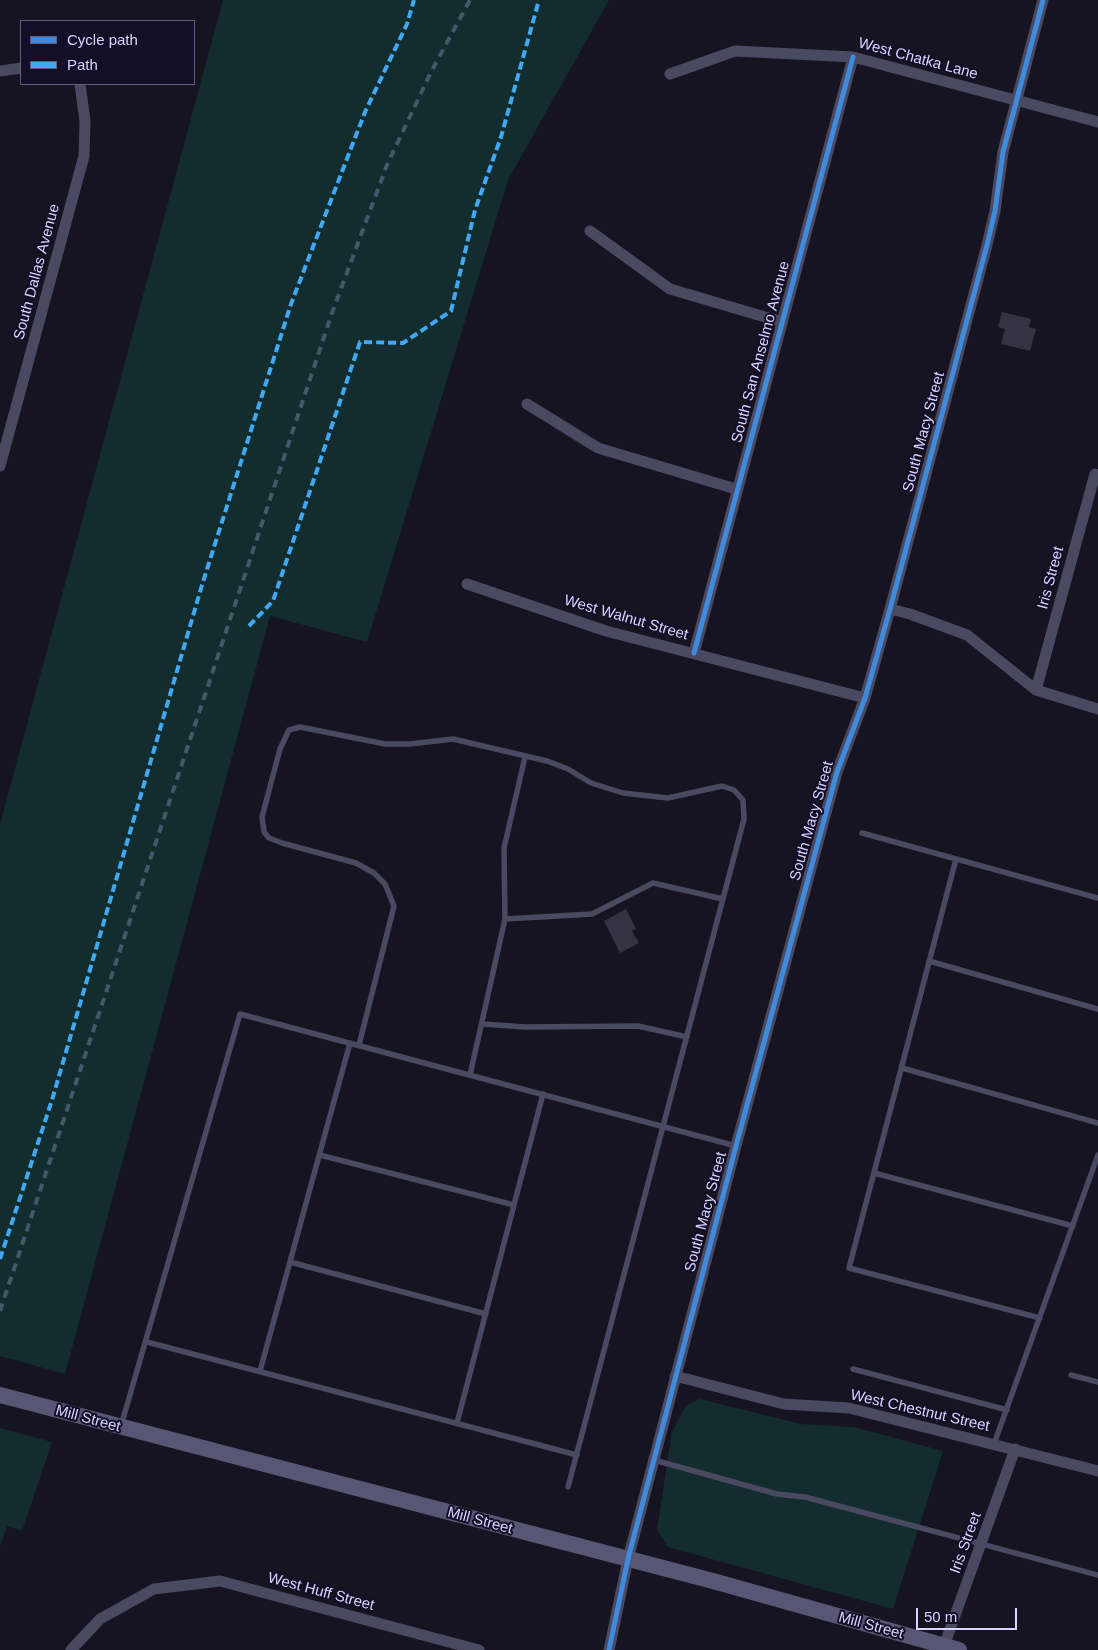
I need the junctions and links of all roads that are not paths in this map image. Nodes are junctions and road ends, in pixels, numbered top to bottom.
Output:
1 (1043, 0) edge
2 (853, 57) junction
3 (20, 68) edge
4 (0, 71) edge
5 (670, 74) dead end
6 (80, 85) edge
7 (1016, 102) junction
8 (1098, 122) edge
9 (590, 231) dead end
10 (782, 322) junction
11 (527, 404) dead end
12 (0, 466) edge
13 (1095, 474) dead end
14 (736, 489) junction
15 (467, 584) dead end
16 (890, 609) junction
17 (694, 653) junction
18 (1036, 690) junction
19 (865, 698) junction
20 (1098, 709) edge
21 (525, 757) junction
22 (862, 833) dead end
23 (956, 859) junction
24 (1098, 898) edge
25 (723, 899) junction
26 (504, 919) junction
27 (929, 962) junction
28 (1098, 1009) edge
29 (482, 1024) junction
30 (687, 1037) junction
31 (350, 1043) junction
32 (360, 1045) junction
33 (902, 1068) junction
34 (470, 1075) junction
35 (543, 1094) junction
36 (1098, 1123) edge
37 (664, 1127) junction
38 (736, 1146) junction
39 (320, 1155) junction
40 (1098, 1155) edge
41 (874, 1173) junction
42 (514, 1205) junction
43 (1073, 1226) junction
44 (290, 1262) junction
45 (486, 1314) junction
46 (1040, 1318) junction
47 (147, 1342) junction
48 (853, 1369) dead end
49 (260, 1371) junction
50 (1071, 1375) dead end
51 (675, 1376) junction
52 (1098, 1382) edge
53 (4, 1396) edge
54 (1007, 1410) junction
55 (457, 1423) junction
56 (120, 1428) junction
57 (994, 1444) junction
58 (1015, 1449) junction
59 (577, 1455) junction
60 (654, 1460) junction
61 (1098, 1471) edge
62 (568, 1487) dead end
63 (981, 1544) junction
64 (628, 1559) junction
65 (1098, 1575) edge
66 (951, 1648) edge
67 (71, 1650) edge
68 (479, 1650) edge
69 (608, 1650) edge

1 - 7 street, South Macy Street
2 - 5 street, West Chatka Lane
2 - 7 street, West Chatka Lane
2 - 10 street, South San Anselmo Avenue
3 - 4 street
6 - 12 street, South Dallas Avenue
7 - 8 street, West Chatka Lane
7 - 16 street, South Macy Street
9 - 10 street
10 - 14 street, South San Anselmo Avenue
11 - 14 street
13 - 18 street, Iris Street
14 - 17 street, South San Anselmo Avenue
15 - 17 street, West Walnut Street
16 - 18 street
16 - 19 street, South Macy Street
17 - 19 street, West Walnut Street
18 - 20 street
19 - 38 street, South Macy Street
21 - 25 lane
21 - 26 lane
21 - 32 lane
22 - 23 lane
23 - 24 lane
23 - 27 lane
25 - 26 lane
25 - 30 lane
26 - 29 lane
27 - 28 lane
27 - 33 lane
29 - 30 lane
29 - 34 lane
30 - 37 lane
31 - 32 lane
31 - 39 lane
31 - 47 lane
32 - 34 lane
33 - 36 lane
33 - 41 lane
34 - 35 lane
35 - 37 lane
35 - 42 lane
37 - 38 lane
37 - 59 lane
38 - 51 street, South Macy Street
39 - 42 lane
39 - 44 lane
40 - 43 lane
41 - 43 lane
41 - 46 lane
42 - 45 lane
43 - 46 lane
44 - 45 lane
44 - 49 lane
45 - 55 lane
46 - 54 lane
47 - 49 lane
47 - 56 lane
48 - 54 lane
49 - 55 lane
50 - 52 lane
51 - 57 street, West Chestnut Street
51 - 60 street, South Macy Street
53 - 56 main road, Mill Street
54 - 57 lane
55 - 59 lane
56 - 64 main road, Mill Street
57 - 58 street, West Chestnut Street
58 - 61 street, West Chestnut Street
58 - 63 street, Iris Street
59 - 62 lane
60 - 63 lane
60 - 64 street, South Macy Street
63 - 65 lane
63 - 66 street, Iris Street
64 - 66 main road, Mill Street
64 - 69 street, South Macy Street
67 - 68 street, West Huff Street

